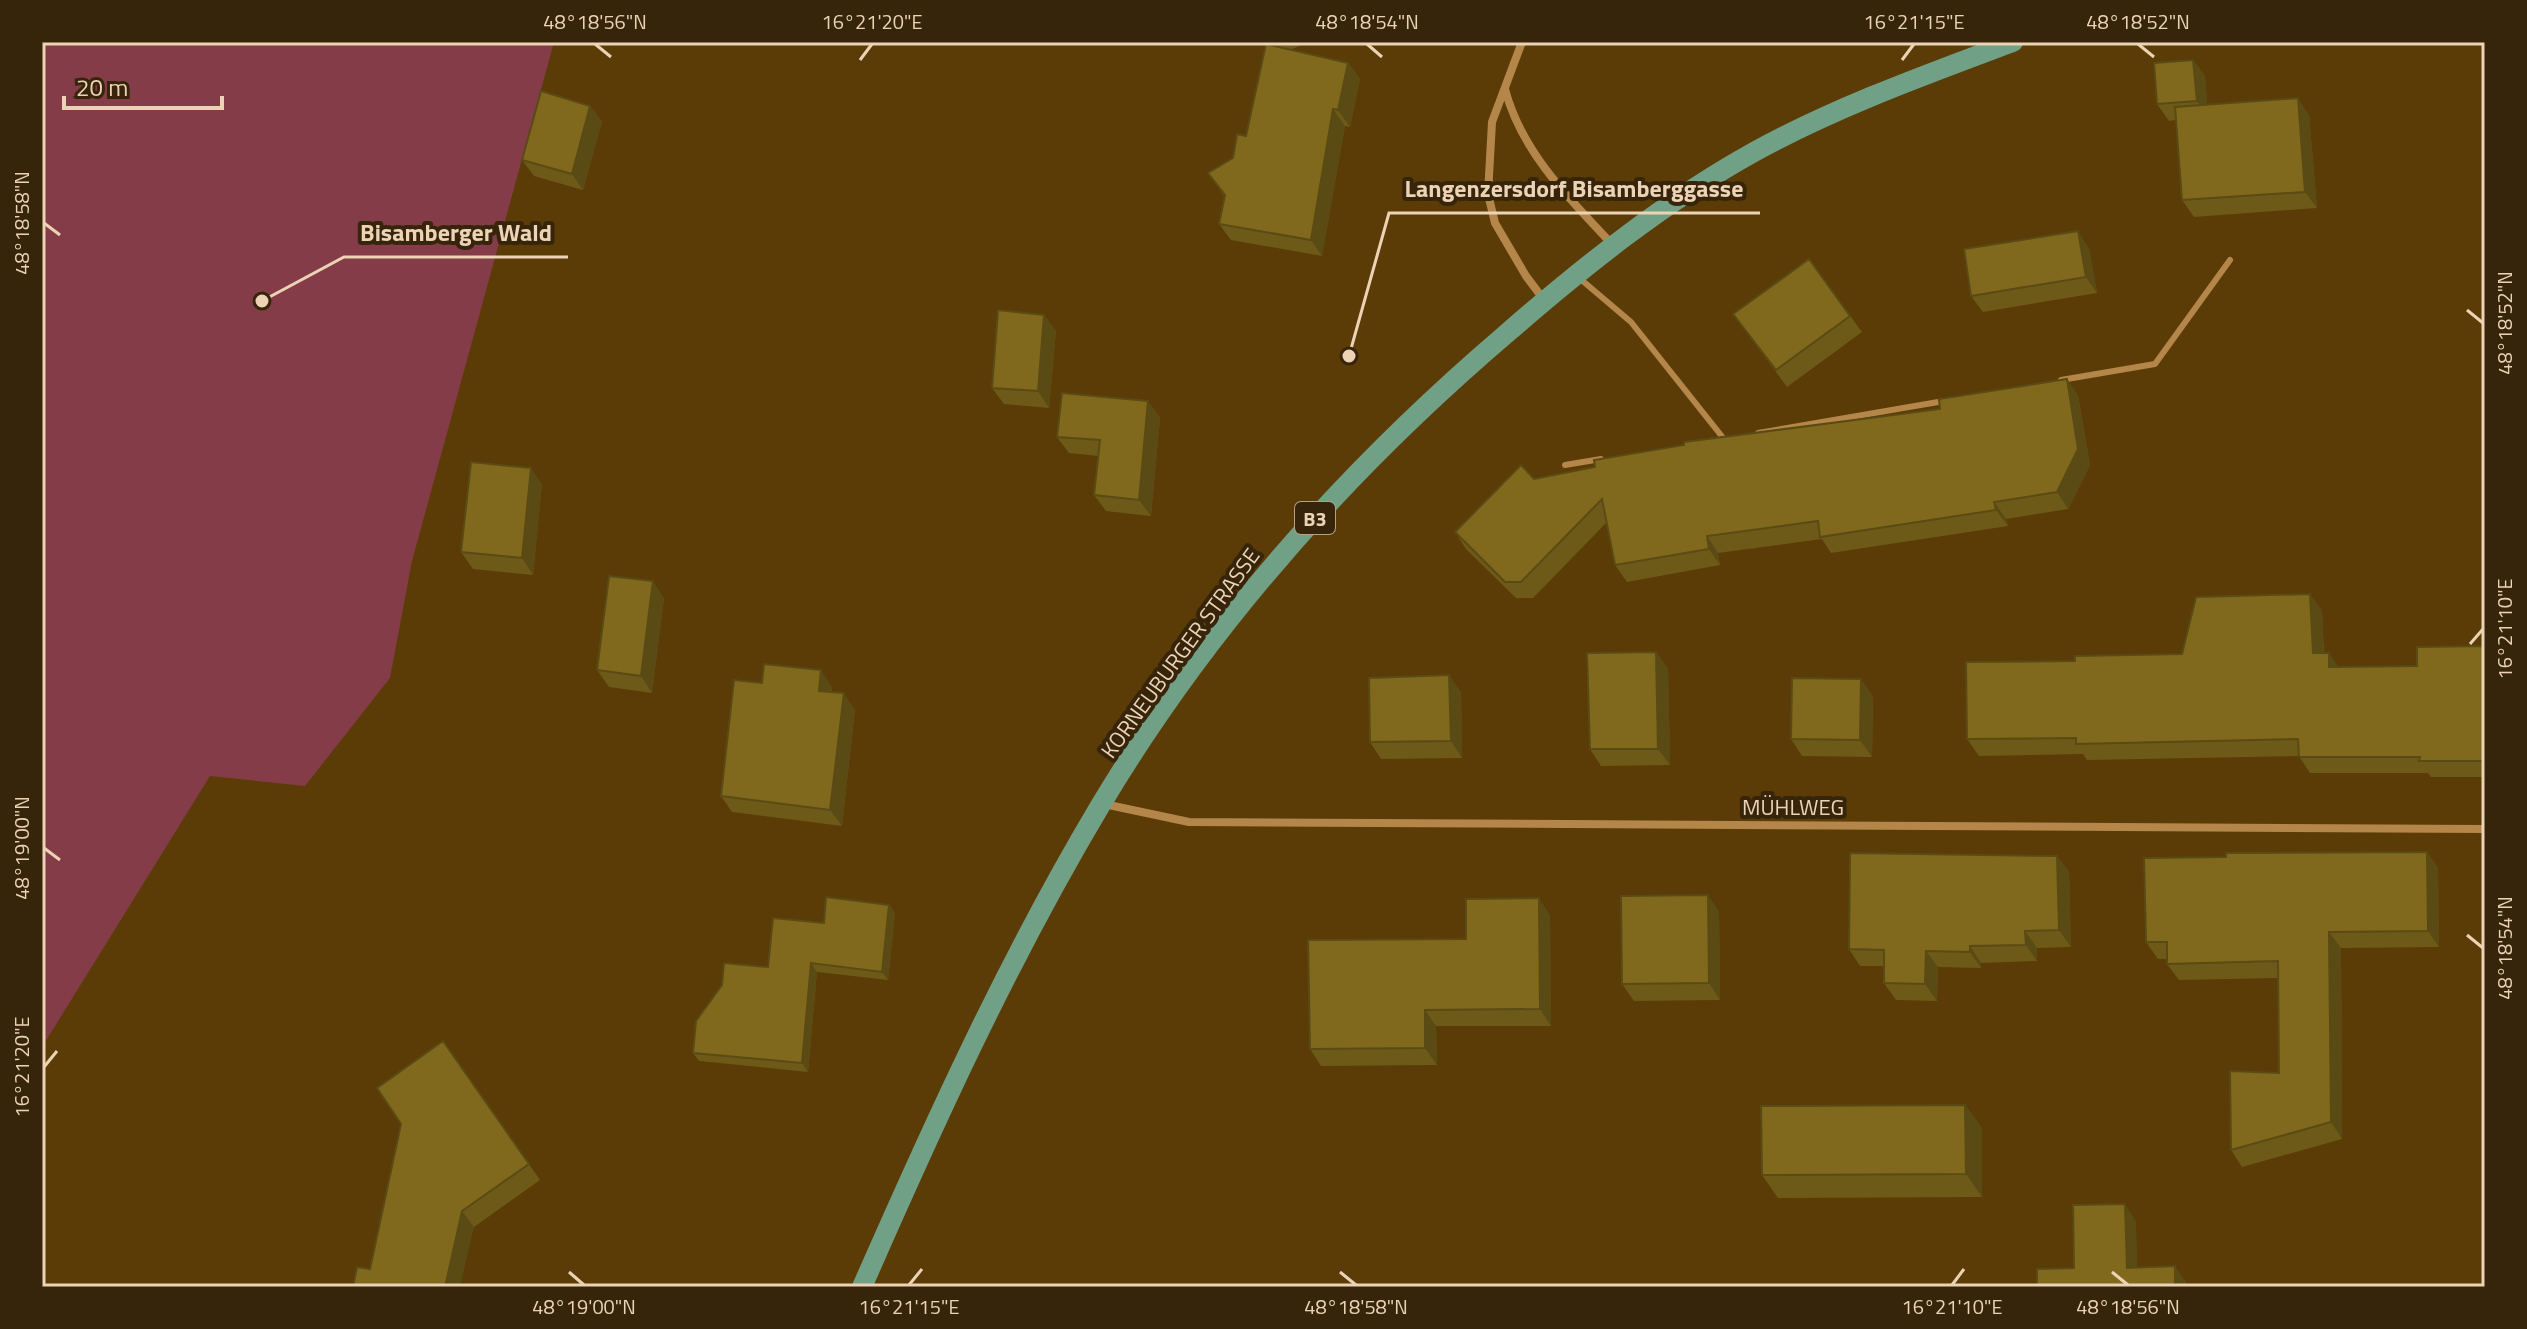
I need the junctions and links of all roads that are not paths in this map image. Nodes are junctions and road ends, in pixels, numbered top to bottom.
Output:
1 (1522, 42) edge
2 (2013, 42) edge
3 (1505, 89) junction
4 (1614, 245) junction
5 (2230, 260) dead end
6 (1575, 275) junction
7 (1544, 300) junction
8 (2047, 383) edge
9 (1955, 399) edge
10 (1754, 433) edge
11 (1739, 436) edge
12 (1724, 439) junction
13 (1709, 441) edge
14 (1608, 458) edge
15 (1565, 465) dead end
16 (1102, 804) junction
17 (2485, 829) edge
18 (862, 1287) edge

1 - 3 street
2 - 4 main road, KORNEUBURGER STRASSE / B3
3 - 4 street
3 - 7 street
4 - 6 main road, KORNEUBURGER STRASSE / B3
5 - 8 lane
6 - 7 main road, KORNEUBURGER STRASSE / B3
6 - 12 lane
7 - 16 main road, KORNEUBURGER STRASSE / B3
9 - 10 lane
11 - 12 lane
12 - 13 lane
14 - 15 lane
16 - 17 street, MÜHLWEG
16 - 18 main road, KORNEUBURGER STRASSE / B3

